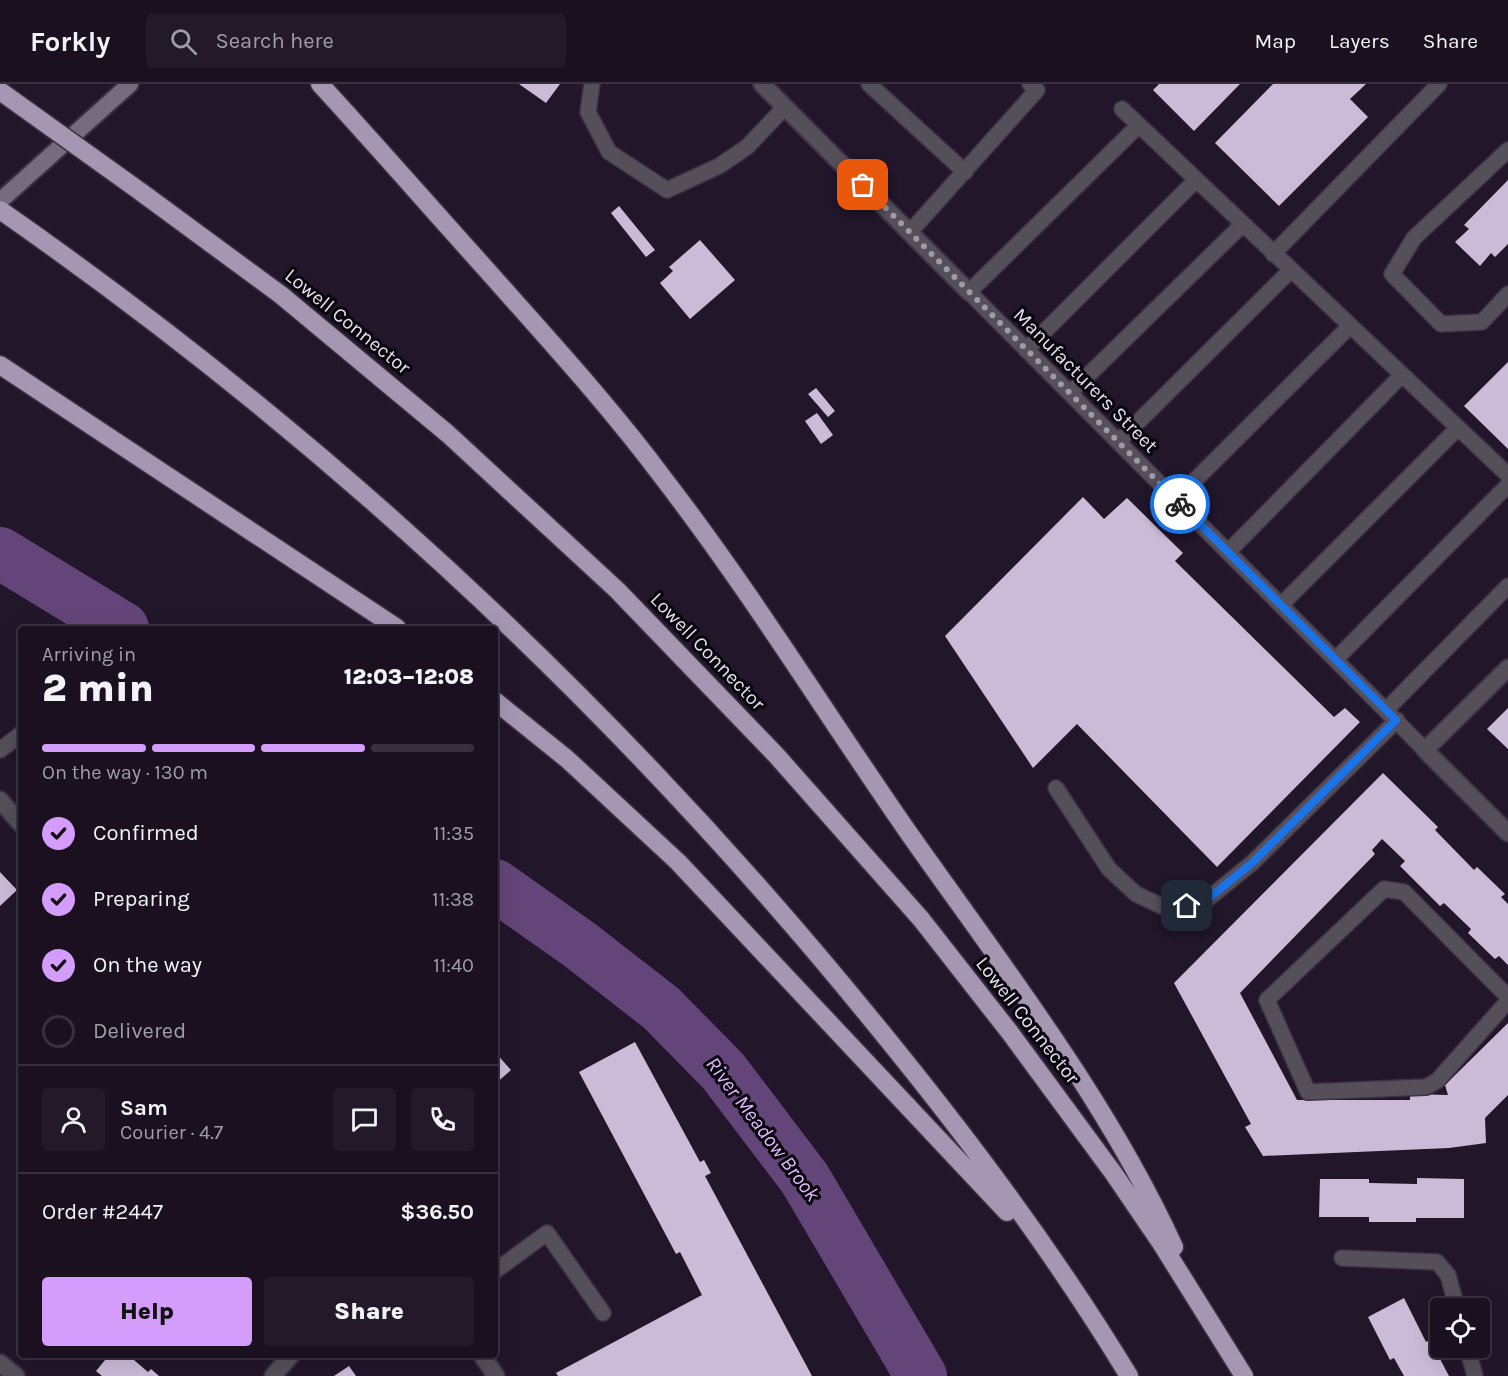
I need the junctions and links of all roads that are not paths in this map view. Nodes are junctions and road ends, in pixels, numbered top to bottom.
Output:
1 (130, 84) edge
2 (592, 84) edge
3 (762, 84) edge
4 (869, 84) edge
5 (1030, 84) edge
6 (1439, 84) edge
7 (326, 88) edge
8 (0, 91) edge
9 (786, 107) junction
10 (1122, 109) dead end
11 (1139, 125) junction
12 (1508, 150) edge
13 (965, 171) junction
14 (1196, 180) junction
15 (0, 201) edge
16 (0, 210) edge
17 (1242, 225) junction
18 (910, 232) junction
19 (1273, 254) junction
20 (1291, 270) junction
21 (969, 292) junction
22 (1508, 294) edge
23 (1350, 326) junction
24 (1026, 350) junction
25 (0, 365) edge
26 (1402, 375) junction
27 (1070, 393) junction
28 (1458, 428) junction
29 (1119, 441) junction
30 (1508, 474) edge
31 (1508, 485) edge
32 (1176, 499) junction
33 (1228, 552) junction
34 (1508, 586) edge
35 (1281, 605) junction
36 (395, 626) edge
37 (1336, 659) junction
38 (1508, 668) edge
39 (498, 703) edge
40 (1391, 715) junction
41 (18, 736) edge
42 (0, 750) edge
43 (1425, 750) junction
44 (1056, 788) dead end
45 (0, 800) edge
46 (18, 821) edge
47 (1508, 833) edge
48 (1508, 999) edge
49 (1342, 1258) dead end
50 (1057, 1265) junction
51 (498, 1269) edge
52 (1454, 1298) edge
53 (603, 1313) dead end
54 (1205, 1314) junction
55 (289, 1358) edge
56 (484, 1358) edge
57 (1470, 1358) edge
58 (0, 1363) edge
59 (15, 1376) edge
60 (273, 1376) edge
61 (496, 1376) edge
62 (1129, 1376) edge
63 (1244, 1376) edge
64 (1475, 1376) edge

1 - 15 main road
2 - 9 lane
3 - 9 street, Manufacturers Street
4 - 13 lane
5 - 13 lane
6 - 19 lane
7 - 54 highway
8 - 54 highway, Lowell Connector, bridge
9 - 18 street, Manufacturers Street
10 - 11 lane
11 - 14 lane
11 - 21 lane
12 - 22 lane
13 - 18 lane
14 - 17 lane
14 - 24 lane
16 - 50 highway
17 - 19 lane
17 - 27 lane
18 - 21 street, Manufacturers Street
19 - 20 lane
20 - 23 lane
20 - 29 lane
21 - 24 lane, Manufacturers Street
23 - 26 lane
23 - 32 lane
24 - 27 lane, Manufacturers Street
25 - 36 highway
26 - 28 lane
26 - 33 lane
27 - 29 lane, Manufacturers Street
28 - 30 lane
28 - 35 lane
29 - 32 lane, Manufacturers Street
31 - 37 lane
32 - 33 lane, Manufacturers Street
33 - 35 lane, Manufacturers Street
34 - 40 lane
35 - 37 lane, Manufacturers Street
37 - 40 lane, Manufacturers Street
38 - 43 street
39 - 50 highway
40 - 43 lane, Manufacturers Street
40 - 44 lane
41 - 42 lane
43 - 47 street, Manufacturers Street
45 - 46 street
48 - 48 lane
49 - 52 lane
50 - 62 highway
51 - 53 lane
54 - 63 highway, Lowell Connector
55 - 60 street
56 - 61 street
57 - 64 lane
58 - 59 street

